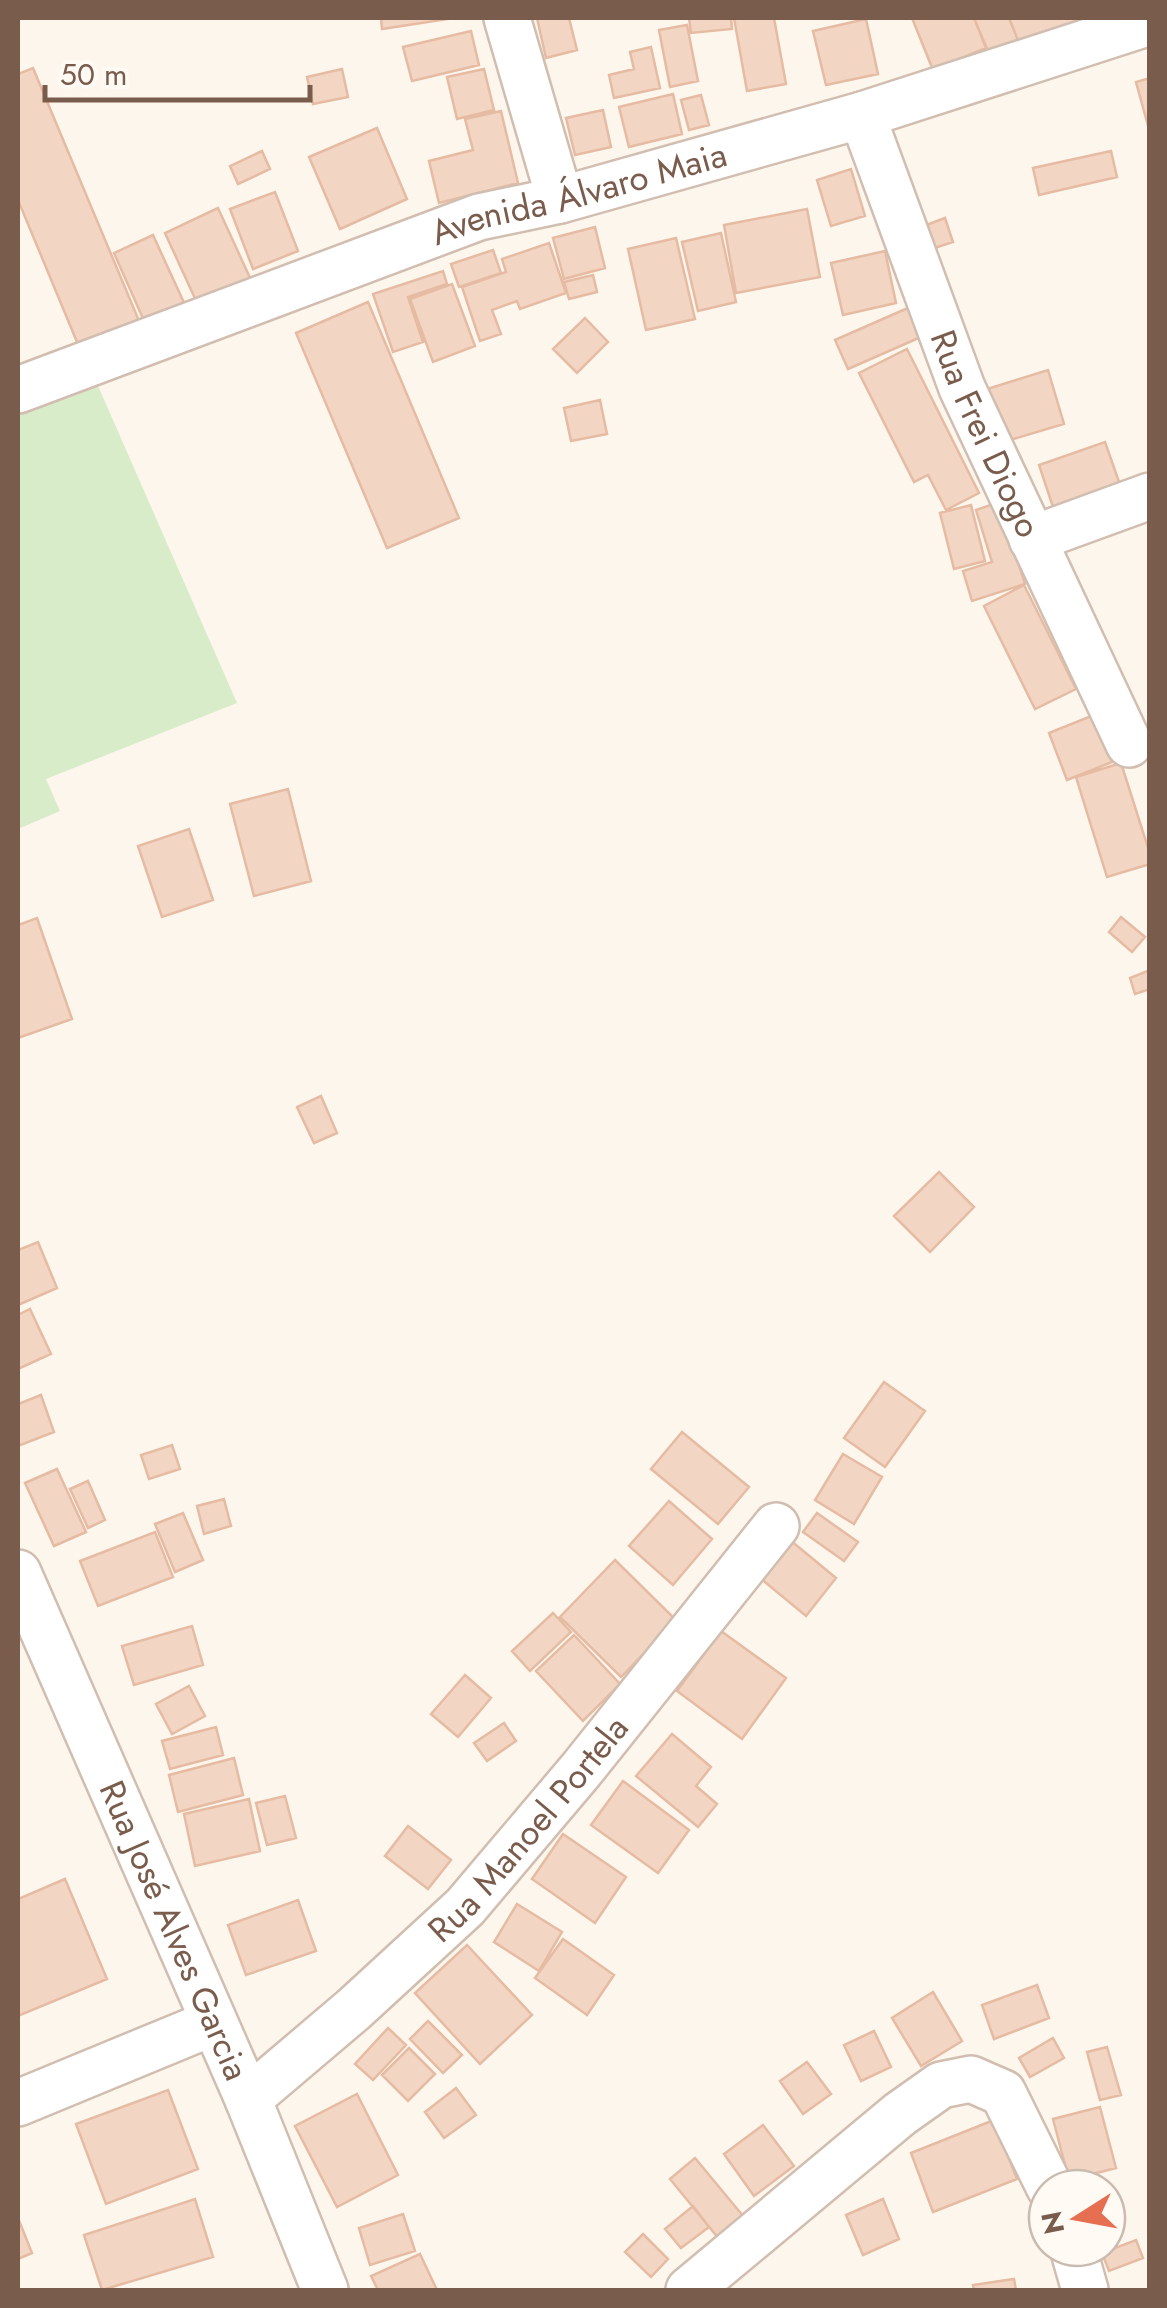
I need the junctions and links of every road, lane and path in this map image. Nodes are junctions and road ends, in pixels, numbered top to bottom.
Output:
1 (507, 18) edge
2 (1150, 22) edge
3 (862, 115) junction
4 (560, 200) junction
5 (18, 390) edge
6 (1150, 496) edge
7 (1032, 539) junction
8 (1129, 744) dead end
9 (776, 1526) dead end
10 (22, 1592) edge
11 (212, 2023) junction
12 (248, 2099) junction
13 (18, 2103) edge
14 (1040, 2168) edge
15 (325, 2290) edge
16 (689, 2290) edge

1 - 4 street
2 - 3 street, Avenida Álvaro Maia
3 - 4 street, Avenida Álvaro Maia
3 - 7 street, Rua Frei Diogo
4 - 5 street, Avenida Álvaro Maia
6 - 7 street
7 - 8 street, Rua Frei Diogo
9 - 12 street, Rua Manoel Portela
10 - 11 street, Rua José Alves Garcia
11 - 12 street, Rua José Alves Garcia
11 - 13 street
12 - 15 street, Rua José Alves Garcia
14 - 16 street

